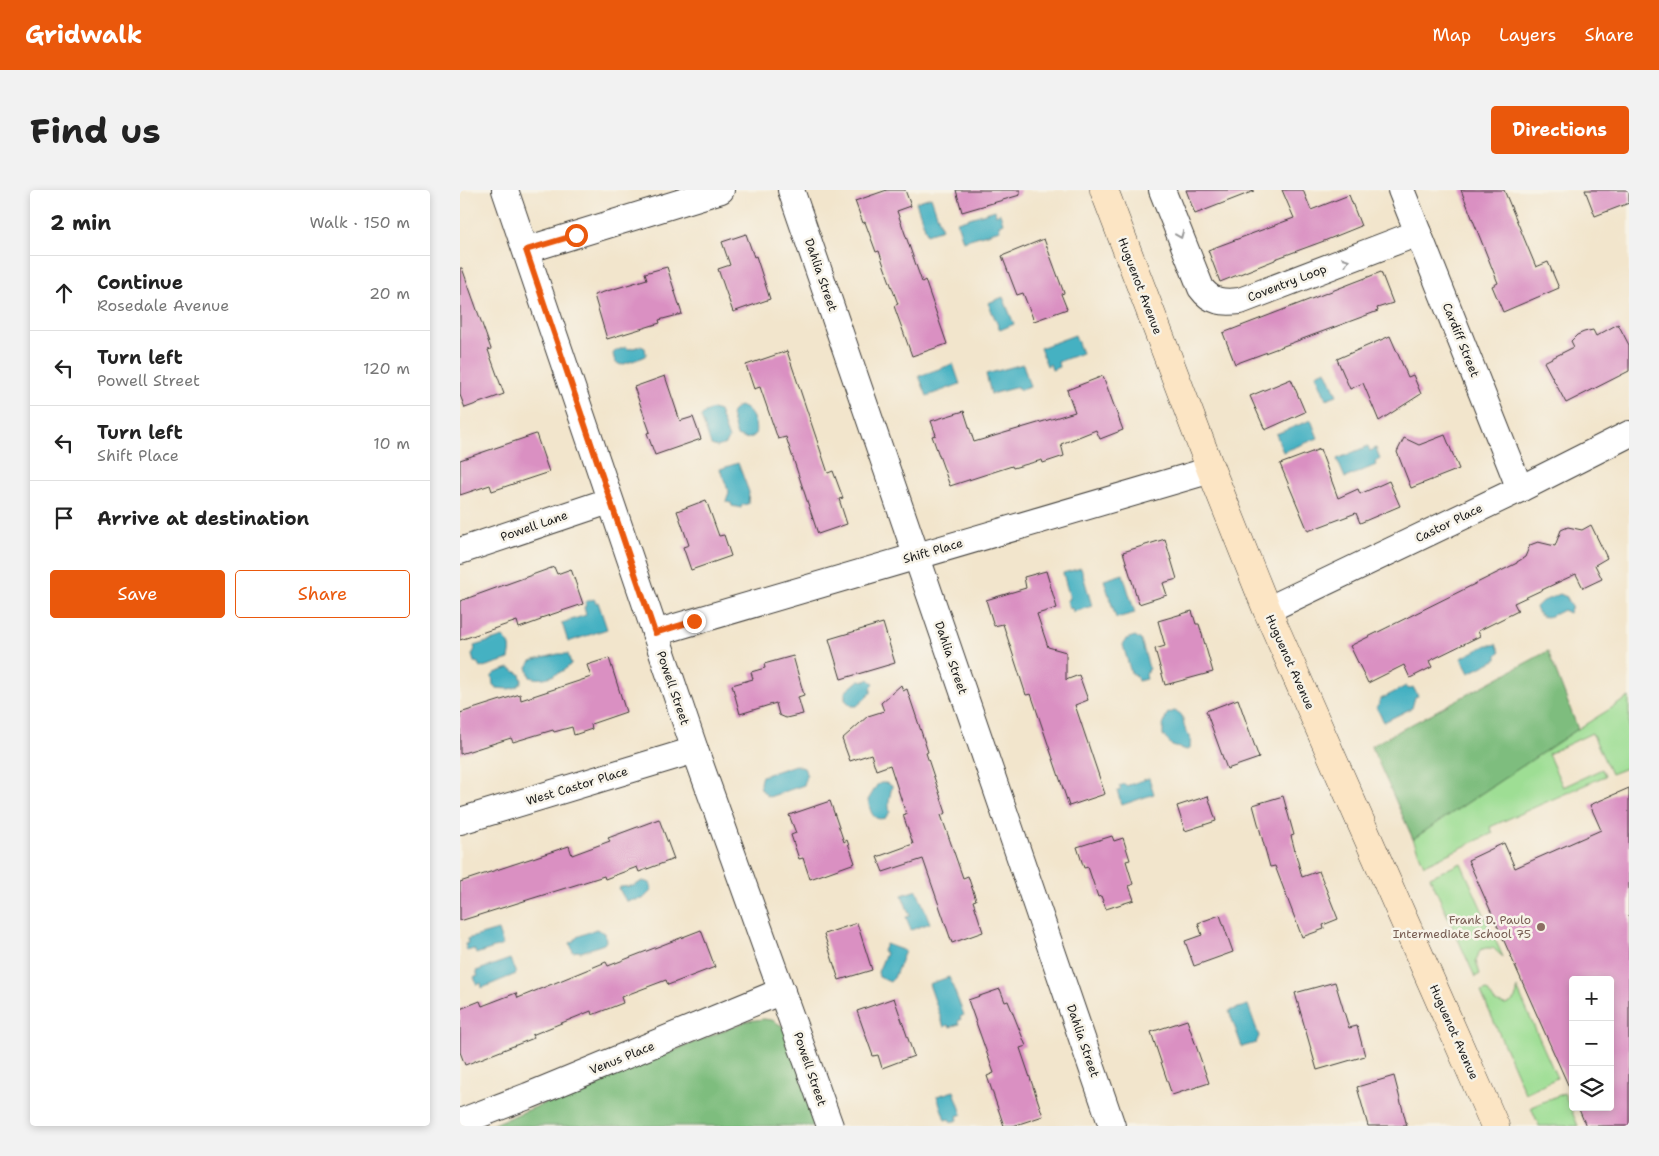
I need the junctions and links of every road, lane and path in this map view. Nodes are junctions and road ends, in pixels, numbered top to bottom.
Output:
1 (505, 190) edge
2 (721, 190) edge
3 (791, 190) edge
4 (1104, 190) edge
5 (1162, 190) edge
6 (1401, 190) edge
7 (1418, 233) junction
8 (526, 250) junction
9 (1629, 434) edge
10 (1211, 470) junction
11 (1520, 490) junction
12 (609, 501) junction
13 (460, 551) edge
14 (917, 556) junction
15 (1267, 610) junction
16 (655, 633) junction
17 (695, 750) junction
18 (460, 821) edge
19 (782, 991) junction
20 (460, 1122) edge
21 (830, 1126) edge
22 (1112, 1126) edge
23 (1494, 1126) edge

1 - 8 street, Powell Street
2 - 8 street
3 - 14 street, Dahlia Street
4 - 10 street, Huguenot Avenue
5 -> 7 street, Coventry Loop
6 - 7 street, Cardiff Street
7 - 11 street, Cardiff Street
8 - 12 street, Powell Street
9 - 11 street, Castor Place
10 - 14 street, Shift Place
10 - 15 street, Huguenot Avenue
11 - 15 street, Castor Place
12 - 13 street, Powell Lane
12 - 16 street, Powell Street
14 - 16 street, Shift Place
14 - 22 street, Dahlia Street
15 - 23 street, Huguenot Avenue
16 - 17 street, Powell Street
17 - 18 street, West Castor Place
17 - 19 street, Powell Street
19 - 20 street, Venus Place
19 - 21 street, Powell Street

